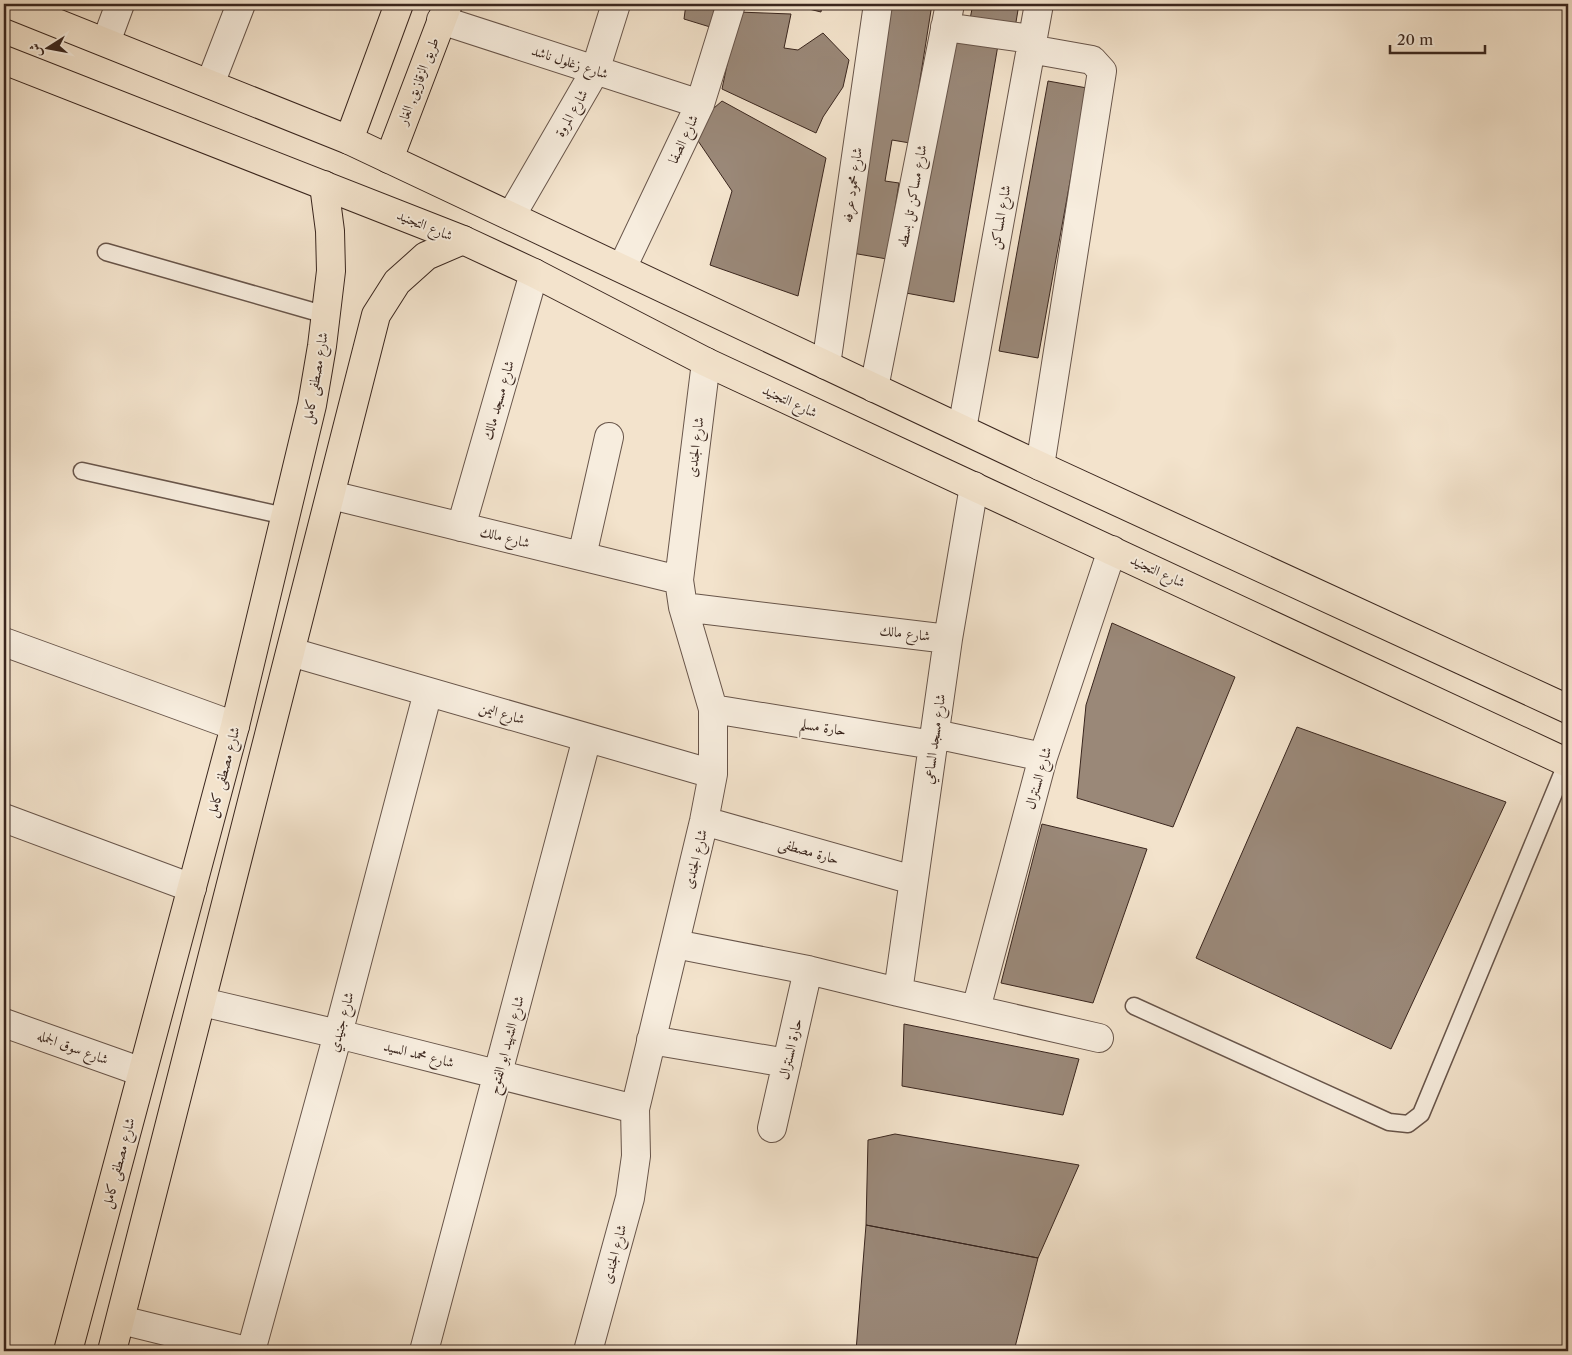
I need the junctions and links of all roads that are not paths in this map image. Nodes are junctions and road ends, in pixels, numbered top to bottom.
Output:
1 (11, 4) edge
2 (120, 4) edge
3 (241, 4) edge
4 (399, 4) edge
5 (616, 4) edge
6 (731, 4) edge
7 (878, 4) edge
8 (1039, 4) edge
9 (445, 12) edge
10 (947, 15) edge
11 (106, 42) junction
12 (1031, 44) junction
13 (4, 60) edge
14 (595, 70) junction
15 (210, 84) junction
16 (700, 104) junction
17 (349, 140) junction
18 (389, 159) junction
19 (324, 185) junction
20 (511, 216) junction
21 (463, 240) junction
22 (106, 252) dead end
23 (622, 268) junction
24 (534, 274) junction
25 (326, 315) junction
26 (706, 362) junction
27 (826, 365) junction
28 (874, 388) junction
29 (962, 429) junction
30 (608, 437) dead end
31 (1040, 466) junction
32 (82, 471) dead end
33 (292, 486) junction
34 (974, 486) junction
35 (331, 495) junction
36 (285, 516) junction
37 (461, 527) junction
38 (1112, 550) junction
39 (582, 556) junction
40 (679, 580) junction
41 (683, 607) junction
42 (948, 639) junction
43 (4, 642) edge
44 (291, 652) junction
45 (428, 692) junction
46 (713, 709) junction
47 (1568, 709) edge
48 (235, 726) junction
49 (587, 738) junction
50 (934, 740) junction
51 (1043, 757) junction
52 (1567, 762) edge
53 (714, 774) junction
54 (4, 818) edge
55 (704, 821) junction
56 (913, 880) junction
57 (192, 888) junction
58 (675, 944) junction
59 (808, 970) junction
60 (898, 992) junction
61 (163, 993) junction
62 (202, 1002) junction
63 (1134, 1006) dead end
64 (976, 1009) junction
65 (4, 1022) edge
66 (338, 1034) junction
67 (1099, 1038) dead end
68 (651, 1040) junction
69 (787, 1063) junction
70 (142, 1072) junction
71 (498, 1074) junction
72 (635, 1109) junction
73 (772, 1128) dead end
74 (121, 1320) junction
75 (68, 1351) edge
76 (112, 1351) edge
77 (247, 1351) edge
78 (251, 1351) edge
79 (424, 1351) edge
80 (588, 1351) edge

1 - 11 main road
2 - 11 street
3 - 15 street
4 - 17 main road
5 - 14 street, شارع المروة
6 - 16 street, شارع الصفا
7 - 27 street, شارع محمود عرفه
8 - 12 street, شارع المساكن
9 - 14 street, شارع زغلول ناشد
9 - 18 main road, طريق الزقازيق, الغار
10 - 12 street
10 - 28 street, شارع مساكن تل بسطه
11 - 15 main road
12 - 29 street, شارع المساكن
12 - 31 street
13 - 19 main road, شارع التجنيد
14 - 16 street, شارع زغلول ناشد
14 - 20 street, شارع المروة
15 - 17 main road
16 - 23 street, شارع الصفا
17 - 18 main road
18 - 20 main road
19 - 21 main road, شارع التجنيد
19 - 25 main road, شارع مصطفى كامل
20 - 23 main road
21 - 24 main road, شارع التجنيد
21 - 35 main road
22 - 25 lane
23 - 27 main road
24 - 26 main road, شارع التجنيد
24 - 37 street, شارع مسجد مالك
25 - 33 main road, شارع مصطفى كامل
26 - 34 main road, شارع التجنيد
26 - 40 street, شارع الجندى
27 - 28 main road
28 - 29 main road
29 - 31 main road
30 - 39 street
31 - 47 main road
32 - 36 lane
33 - 35 main road
33 - 36 main road, شارع مصطفى كامل
34 - 38 main road, شارع التجنيد
34 - 42 street, شارع مسجد الساعي
35 - 37 street, شارع مالك
35 - 44 main road
36 - 48 main road, شارع مصطفى كامل
37 - 39 street, شارع مالك
38 - 51 street, شارع السنترال
38 - 52 main road, شارع التجنيد
39 - 40 street, شارع مالك
40 - 41 street, شارع الجندى
41 - 42 street, شارع مالك
41 - 46 street, شارع الجندى
42 - 50 street, شارع مسجد الساعي
43 - 48 street
44 - 45 street, شارع اليمن
44 - 62 main road
45 - 49 street, شارع اليمن
45 - 66 street, شارع جنيدي
46 - 50 street, حارة مسلم
46 - 53 street, شارع الجندى
48 - 57 main road, شارع مصطفى كامل
49 - 53 street, شارع اليمن
49 - 71 street, شارع الشهيد ابو الفتوح
50 - 51 street, حارة مسلم
50 - 56 street, شارع مسجد الساعي
51 - 64 street, شارع السنترال
52 - 63 lane
53 - 55 street, شارع الجندى
54 - 57 street
55 - 56 street, حارة مصطفى
55 - 58 street, شارع الجندى
56 - 60 street, شارع مسجد الساعي
57 - 61 main road, شارع مصطفى كامل
58 - 59 street
58 - 68 street, شارع الجندى
59 - 60 street
59 - 69 street, حارة السنترال
60 - 64 street
61 - 62 main road
61 - 70 main road, شارع مصطفى كامل
62 - 66 street, شارع محمد السيد
62 - 74 main road
64 - 67 street
65 - 70 street, شارع سوق الجمله
66 - 71 street, شارع محمد السيد
66 - 78 street, شارع جنيدي
68 - 69 street
68 - 72 street, شارع الجندى
69 - 73 street, حارة السنترال
70 - 75 main road, شارع مصطفى كامل
71 - 72 street, شارع محمد السيد
71 - 79 street, شارع الشهيد ابو الفتوح
72 - 80 street, شارع الجندى
74 - 76 main road
74 - 77 street

